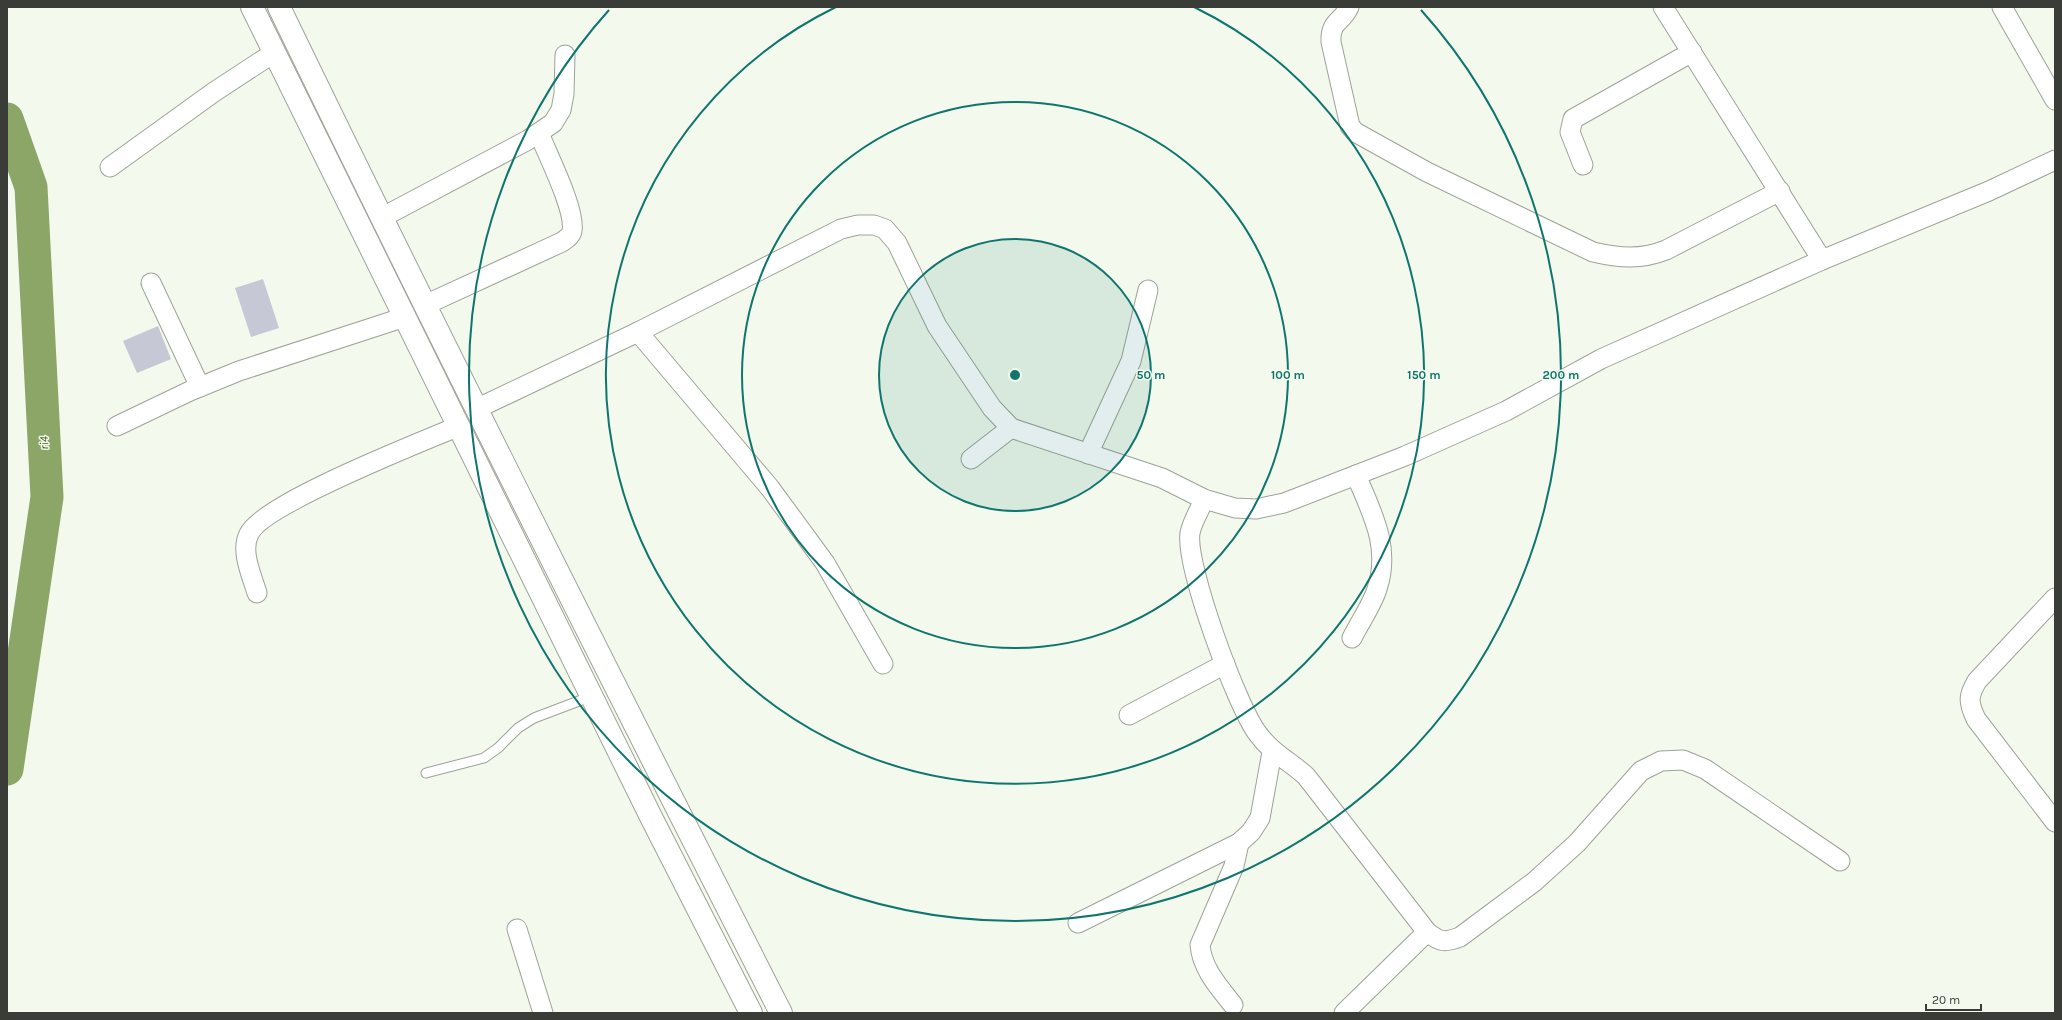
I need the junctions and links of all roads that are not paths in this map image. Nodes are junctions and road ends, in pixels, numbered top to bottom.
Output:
1 (252, 7) edge
2 (279, 7) edge
3 (1348, 7) edge
4 (1663, 7) edge
5 (2002, 7) edge
6 (275, 52) junction
7 (1692, 52) junction
8 (565, 55) dead end
9 (2055, 100) edge
10 (539, 133) junction
11 (2055, 160) edge
12 (1583, 165) dead end
13 (110, 167) dead end
14 (1780, 191) junction
15 (381, 218) junction
16 (1822, 260) junction
17 (151, 283) dead end
18 (1148, 290) dead end
19 (424, 305) junction
20 (405, 317) junction
21 (638, 332) junction
22 (200, 387) junction
23 (476, 409) junction
24 (117, 426) dead end
25 (459, 426) junction
26 (1011, 428) junction
27 (1088, 454) junction
28 (971, 459) dead end
29 (1356, 475) junction
30 (1204, 499) junction
31 (258, 593) dead end
32 (2055, 598) edge
33 (1352, 638) dead end
34 (883, 664) dead end
35 (1225, 664) junction
36 (592, 696) junction
37 (1129, 715) dead end
38 (1272, 752) junction
39 (426, 773) dead end
40 (2055, 822) edge
41 (1239, 843) junction
42 (1840, 861) dead end
43 (1078, 923) dead end
44 (517, 929) dead end
45 (1427, 932) junction
46 (1233, 1005) dead end
47 (543, 1013) edge
48 (751, 1013) edge
49 (781, 1013) edge
50 (1344, 1013) edge

1 - 6 main road
2 - 15 main road
3 - 14 street
4 - 7 street
5 - 9 street
6 - 13 street
6 - 20 main road
7 - 12 street
7 - 14 street
8 - 10 street
10 - 15 street
10 - 19 street
11 - 16 street
14 - 16 street
15 - 19 main road
16 - 29 street
17 - 22 street
18 - 27 street
19 - 23 main road
20 - 22 street
20 - 25 main road
21 - 23 street
21 - 26 street
21 - 34 street
22 - 24 street
23 - 49 main road
25 - 31 street
25 - 36 main road
26 - 27 street
26 - 28 street
27 - 30 street
29 - 30 street
29 - 33 street
30 - 35 street
32 - 40 street
35 - 37 street
35 - 38 street
36 - 39 lane
36 - 48 main road
38 - 41 street
38 - 45 street
41 - 43 street
41 - 46 street
42 - 45 street
44 - 47 street
45 - 50 street

